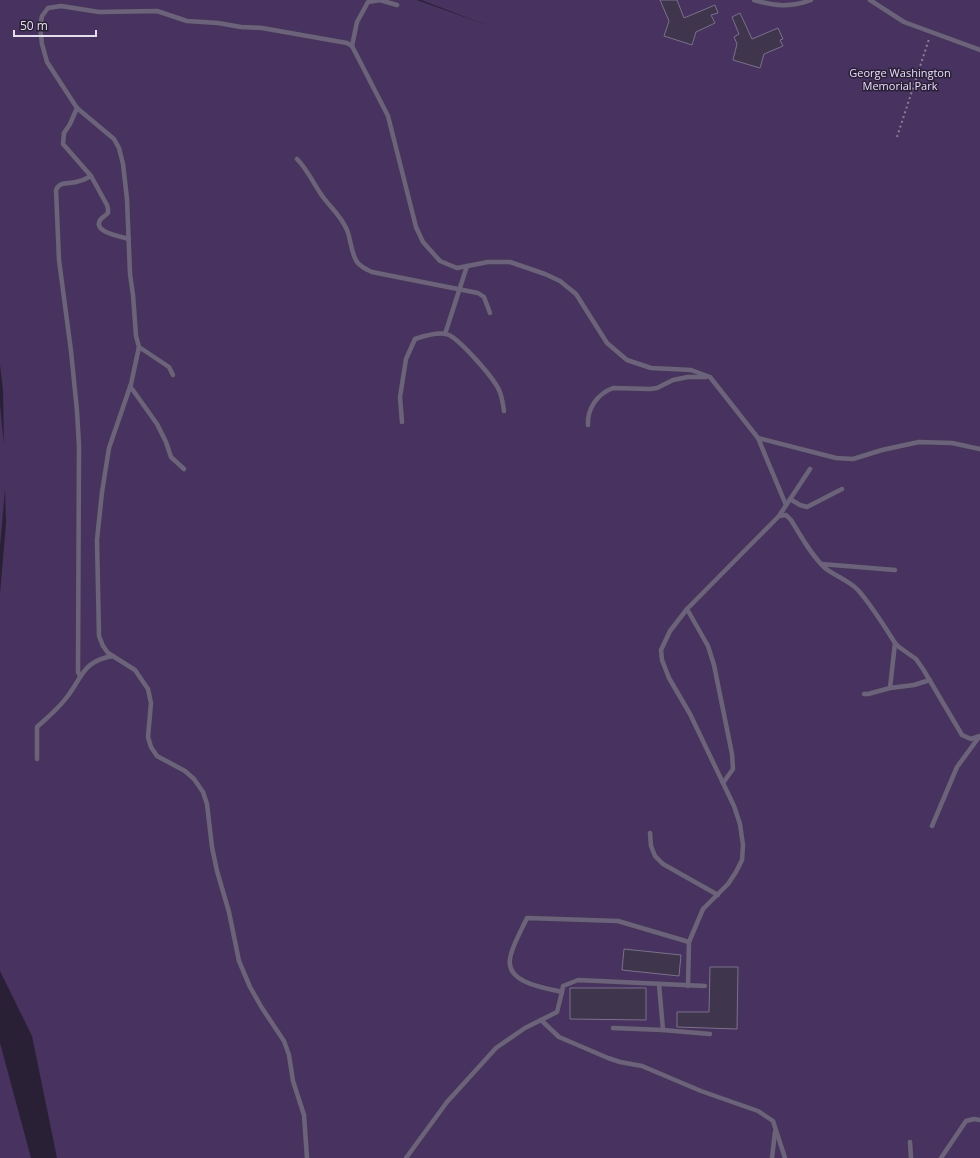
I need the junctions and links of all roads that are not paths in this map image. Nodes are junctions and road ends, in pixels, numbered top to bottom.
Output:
1 (754, 0) edge
2 (811, 0) edge
3 (870, 0) edge
4 (396, 5) dead end
5 (352, 46) junction
6 (980, 50) edge
7 (77, 108) junction
8 (297, 159) dead end
9 (91, 176) junction
10 (129, 239) junction
11 (467, 266) junction
12 (460, 289) junction
13 (490, 314) dead end
14 (445, 334) junction
15 (139, 347) junction
16 (173, 375) dead end
17 (710, 377) junction
18 (130, 386) junction
19 (504, 411) dead end
20 (402, 422) dead end
21 (588, 425) dead end
22 (758, 438) junction
23 (980, 449) edge
24 (184, 469) dead end
25 (810, 469) dead end
26 (842, 489) dead end
27 (790, 499) junction
28 (786, 505) junction
29 (779, 516) junction
30 (821, 564) junction
31 (895, 570) dead end
32 (687, 609) junction
33 (895, 643) junction
34 (113, 656) junction
35 (80, 676) junction
36 (930, 680) junction
37 (890, 688) junction
38 (864, 694) dead end
39 (979, 736) edge
40 (37, 759) dead end
41 (723, 783) junction
42 (932, 826) dead end
43 (650, 833) dead end
44 (718, 895) junction
45 (689, 942) junction
46 (659, 984) junction
47 (688, 986) junction
48 (705, 986) dead end
49 (562, 992) junction
50 (541, 1020) junction
51 (613, 1028) dead end
52 (663, 1030) junction
53 (710, 1034) dead end
54 (980, 1120) edge
55 (776, 1130) junction
56 (910, 1142) dead end
57 (307, 1158) edge
58 (406, 1158) edge
59 (772, 1158) edge
60 (785, 1158) edge
61 (911, 1158) edge
62 (941, 1158) edge

1 - 2 lane
3 - 6 lane
4 - 5 lane
5 - 7 lane
5 - 11 lane
7 - 9 lane
7 - 10 lane
8 - 12 lane
9 - 10 lane
9 - 35 lane
10 - 15 lane
11 - 12 lane
11 - 17 lane
12 - 13 lane
12 - 14 lane
14 - 19 lane
14 - 20 lane
15 - 16 lane
15 - 18 lane
17 - 21 lane
17 - 22 lane
18 - 24 lane
18 - 34 lane
22 - 23 lane
22 - 28 lane
25 - 27 lane
26 - 27 lane
27 - 28 lane
28 - 29 lane
29 - 30 lane
29 - 32 lane
30 - 31 lane
30 - 33 lane
32 - 41 lane
32 - 41 lane
33 - 36 lane
33 - 37 lane
34 - 35 lane
34 - 57 lane
35 - 40 lane
36 - 37 lane
36 - 39 lane
37 - 38 lane
39 - 42 lane
41 - 44 lane
43 - 44 lane
44 - 45 lane
45 - 47 lane
45 - 49 lane
46 - 47 lane
46 - 49 lane
46 - 52 lane
47 - 48 lane
49 - 50 lane
50 - 55 lane
50 - 58 lane
51 - 52 lane
52 - 53 lane
54 - 62 lane
55 - 59 lane
55 - 60 lane
56 - 61 lane

